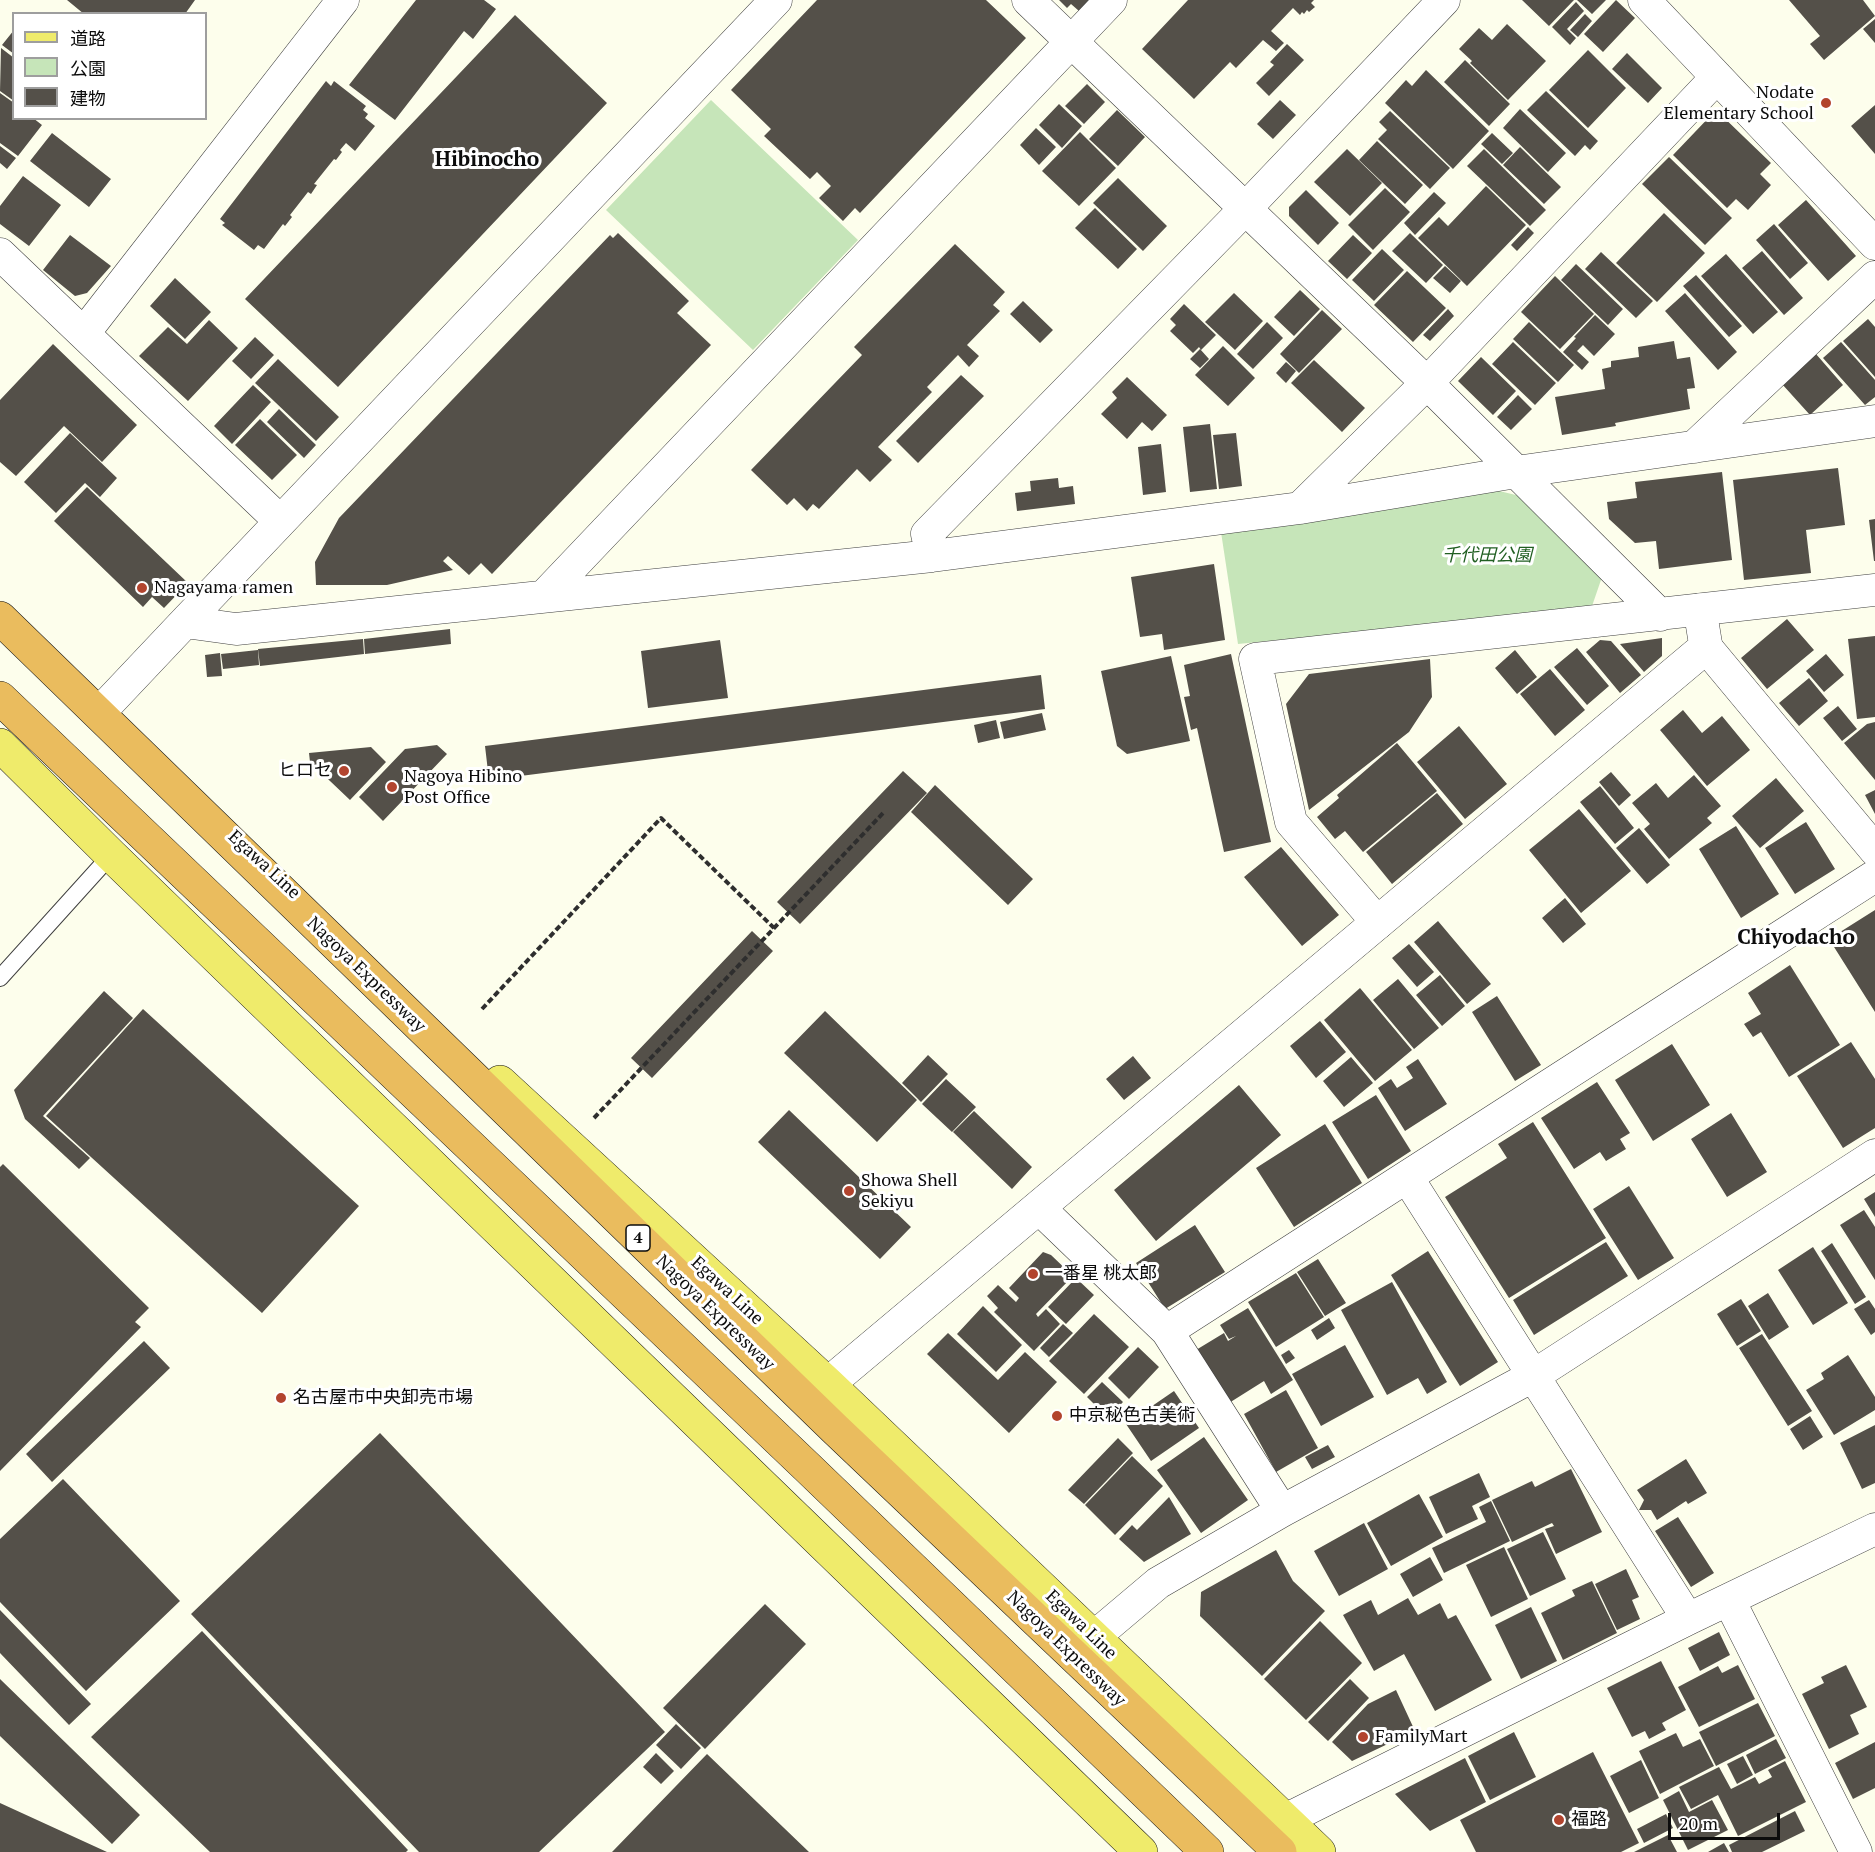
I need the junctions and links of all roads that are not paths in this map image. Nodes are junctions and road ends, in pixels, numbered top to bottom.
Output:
1 (343, 0) edge
2 (776, 0) edge
3 (1028, 0) edge
4 (1111, 0) edge
5 (1444, 0) edge
6 (1644, 0) edge
7 (1071, 41) junction
8 (1717, 77) junction
9 (1245, 209) junction
10 (1875, 244) edge
11 (0, 254) edge
12 (1875, 277) edge
13 (84, 333) junction
14 (1426, 383) junction
15 (1875, 421) edge
16 (1694, 447) junction
17 (1516, 472) junction
18 (1300, 508) junction
19 (280, 521) junction
20 (932, 556) junction
21 (1875, 590) edge
22 (545, 595) junction
23 (1700, 610) junction
24 (0, 613) edge
25 (1660, 615) junction
26 (0, 618) edge
27 (185, 622) junction
28 (1706, 648) junction
29 (0, 698) edge
30 (99, 713) junction
31 (0, 745) edge
32 (1875, 850) edge
33 (111, 855) junction
34 (1875, 876) edge
35 (1377, 923) junction
36 (0, 978) edge
37 (1875, 1155) edge
38 (1407, 1177) junction
39 (1040, 1208) junction
40 (1167, 1331) junction
41 (1533, 1376) junction
42 (828, 1384) junction
43 (1282, 1511) junction
44 (1875, 1528) edge
45 (1729, 1599) junction
46 (1688, 1620) junction
47 (1094, 1637) junction
48 (1286, 1820) junction
49 (1142, 1852) edge
50 (1207, 1852) edge
51 (1280, 1852) edge
52 (1318, 1852) edge
53 (1856, 1852) edge

1 - 13 street
2 - 19 street
3 - 7 street
4 - 7 street
5 - 9 street
6 - 8 street
7 - 9 street
7 - 22 street
8 - 10 street
8 - 14 street
9 - 14 street
9 - 20 street
11 - 13 street
12 - 16 street
13 - 19 street
14 - 17 street
14 - 18 street
15 - 16 street
16 - 17 street
17 - 18 street
17 - 25 street
18 - 20 street
19 - 27 street
20 - 22 street
21 - 23 street
22 - 27 street
23 - 25 street
23 - 28 street
24 - 30 main road, Egawa Line
25 - 35 street
26 - 51 highway, Nagoya Expressway / 4
27 - 30 street
28 - 32 street
28 - 35 street
29 - 50 highway
30 - 42 main road, Egawa Line
31 - 33 main road
33 - 36 lane
33 - 49 main road
34 - 38 street
35 - 39 street
37 - 41 street
38 - 40 street
38 - 41 street
39 - 40 street
39 - 42 street
40 - 43 street
41 - 43 street
41 - 46 street
42 - 47 main road, Egawa Line
43 - 47 street
44 - 45 street
45 - 46 street
45 - 53 street
46 - 48 street
47 - 48 main road, Egawa Line
48 - 52 main road, Egawa Line

